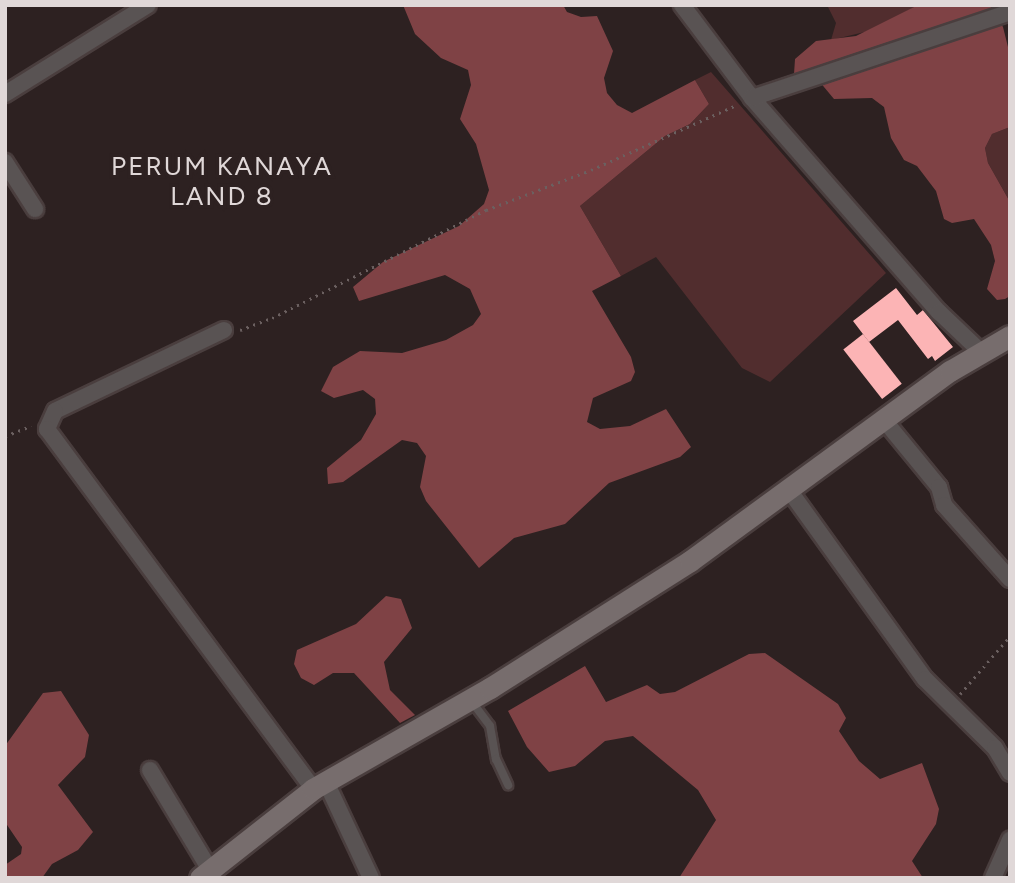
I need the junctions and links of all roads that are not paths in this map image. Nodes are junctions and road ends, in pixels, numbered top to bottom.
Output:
1 (148, 5) edge
2 (682, 5) edge
3 (1010, 12) edge
4 (5, 94) edge
5 (752, 98) junction
6 (5, 162) edge
7 (35, 209) dead end
8 (224, 330) road end
9 (1010, 335) edge
10 (981, 352) junction
11 (884, 420) junction
12 (789, 490) junction
13 (1010, 579) edge
14 (470, 699) junction
15 (150, 769) dead end
16 (1010, 773) edge
17 (320, 785) junction
18 (508, 785) dead end
19 (1010, 840) edge
20 (205, 874) edge
21 (370, 878) edge
22 (993, 878) edge

1 - 4 street
2 - 5 street
3 - 5 street
5 - 10 street
6 - 7 street
8 - 17 street
9 - 10 main road
10 - 11 main road
11 - 12 main road
11 - 13 street
12 - 14 main road
12 - 16 street
14 - 17 main road
14 - 18 lane
15 - 20 street
17 - 20 main road
17 - 21 street
19 - 22 street

